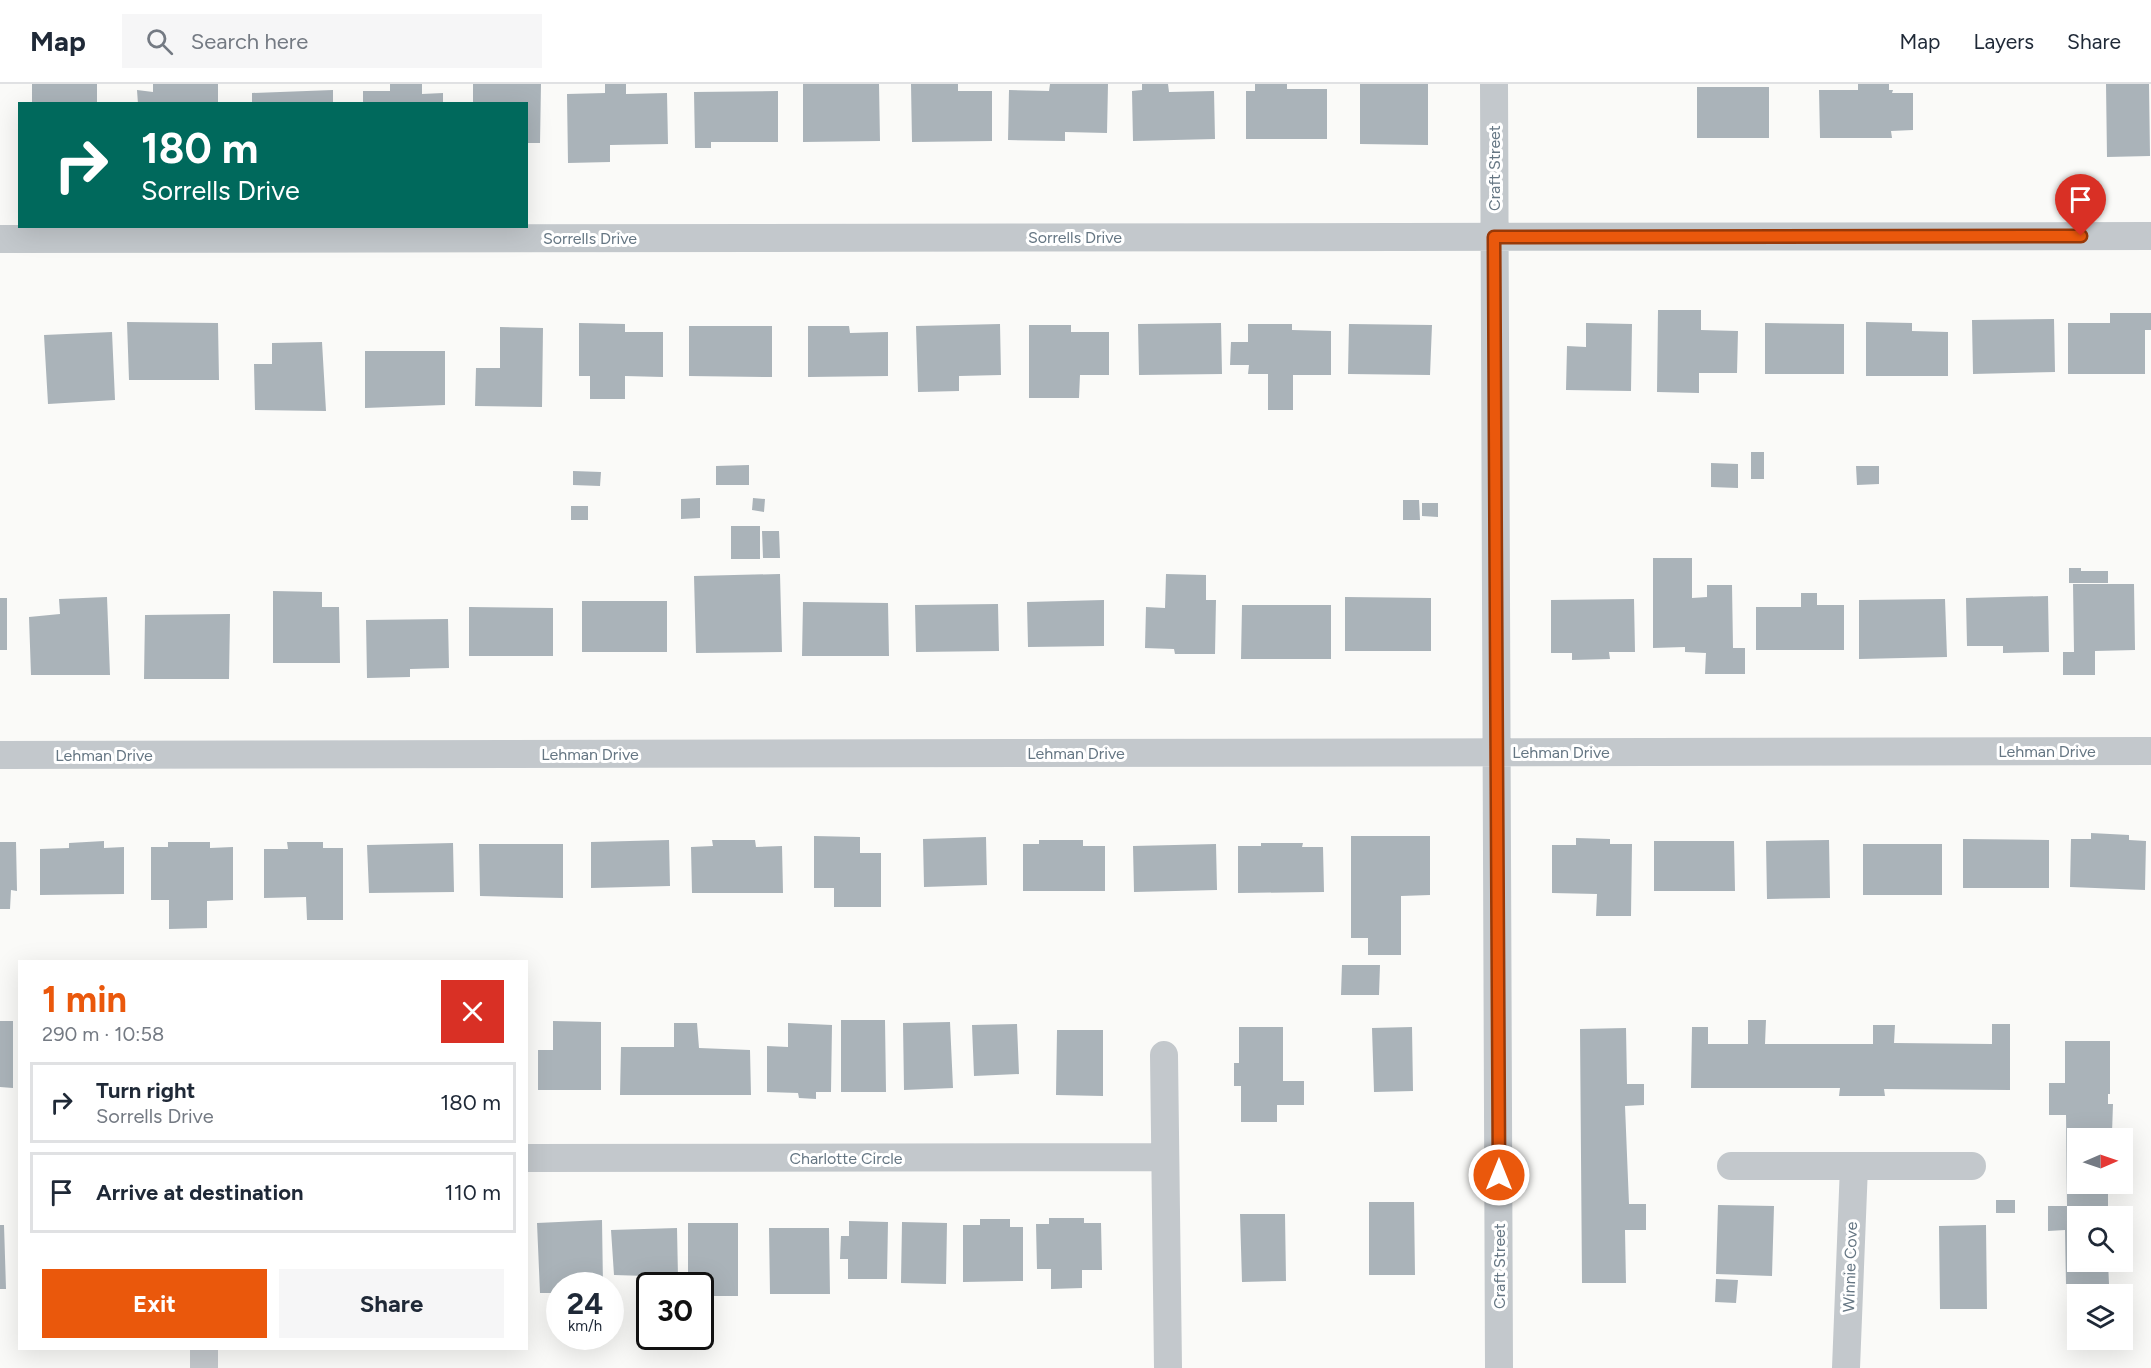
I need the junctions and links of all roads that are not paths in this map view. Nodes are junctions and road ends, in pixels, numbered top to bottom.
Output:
1 (1494, 84) edge
2 (2151, 236) edge
3 (1494, 237) junction
4 (0, 239) edge
5 (2151, 751) edge
6 (1497, 752) junction
7 (0, 755) edge
8 (1164, 1055) dead end
9 (1165, 1157) junction
10 (528, 1158) edge
11 (1731, 1166) dead end
12 (1854, 1166) junction
13 (1972, 1166) dead end
14 (204, 1350) edge
15 (204, 1368) edge
16 (1168, 1368) edge
17 (1499, 1368) edge
18 (1846, 1368) edge

1 - 3 street, Craft Street
2 - 3 street, Sorrells Drive
3 - 4 street, Sorrells Drive
3 - 6 street, Craft Street
5 - 6 street, Lehman Drive
6 - 7 street, Lehman Drive
6 - 17 street, Craft Street
8 - 9 street
9 - 10 street, Charlotte Circle
9 - 16 street
11 - 12 street
12 - 13 street
12 - 18 street, Winnie Cove
14 - 15 street

